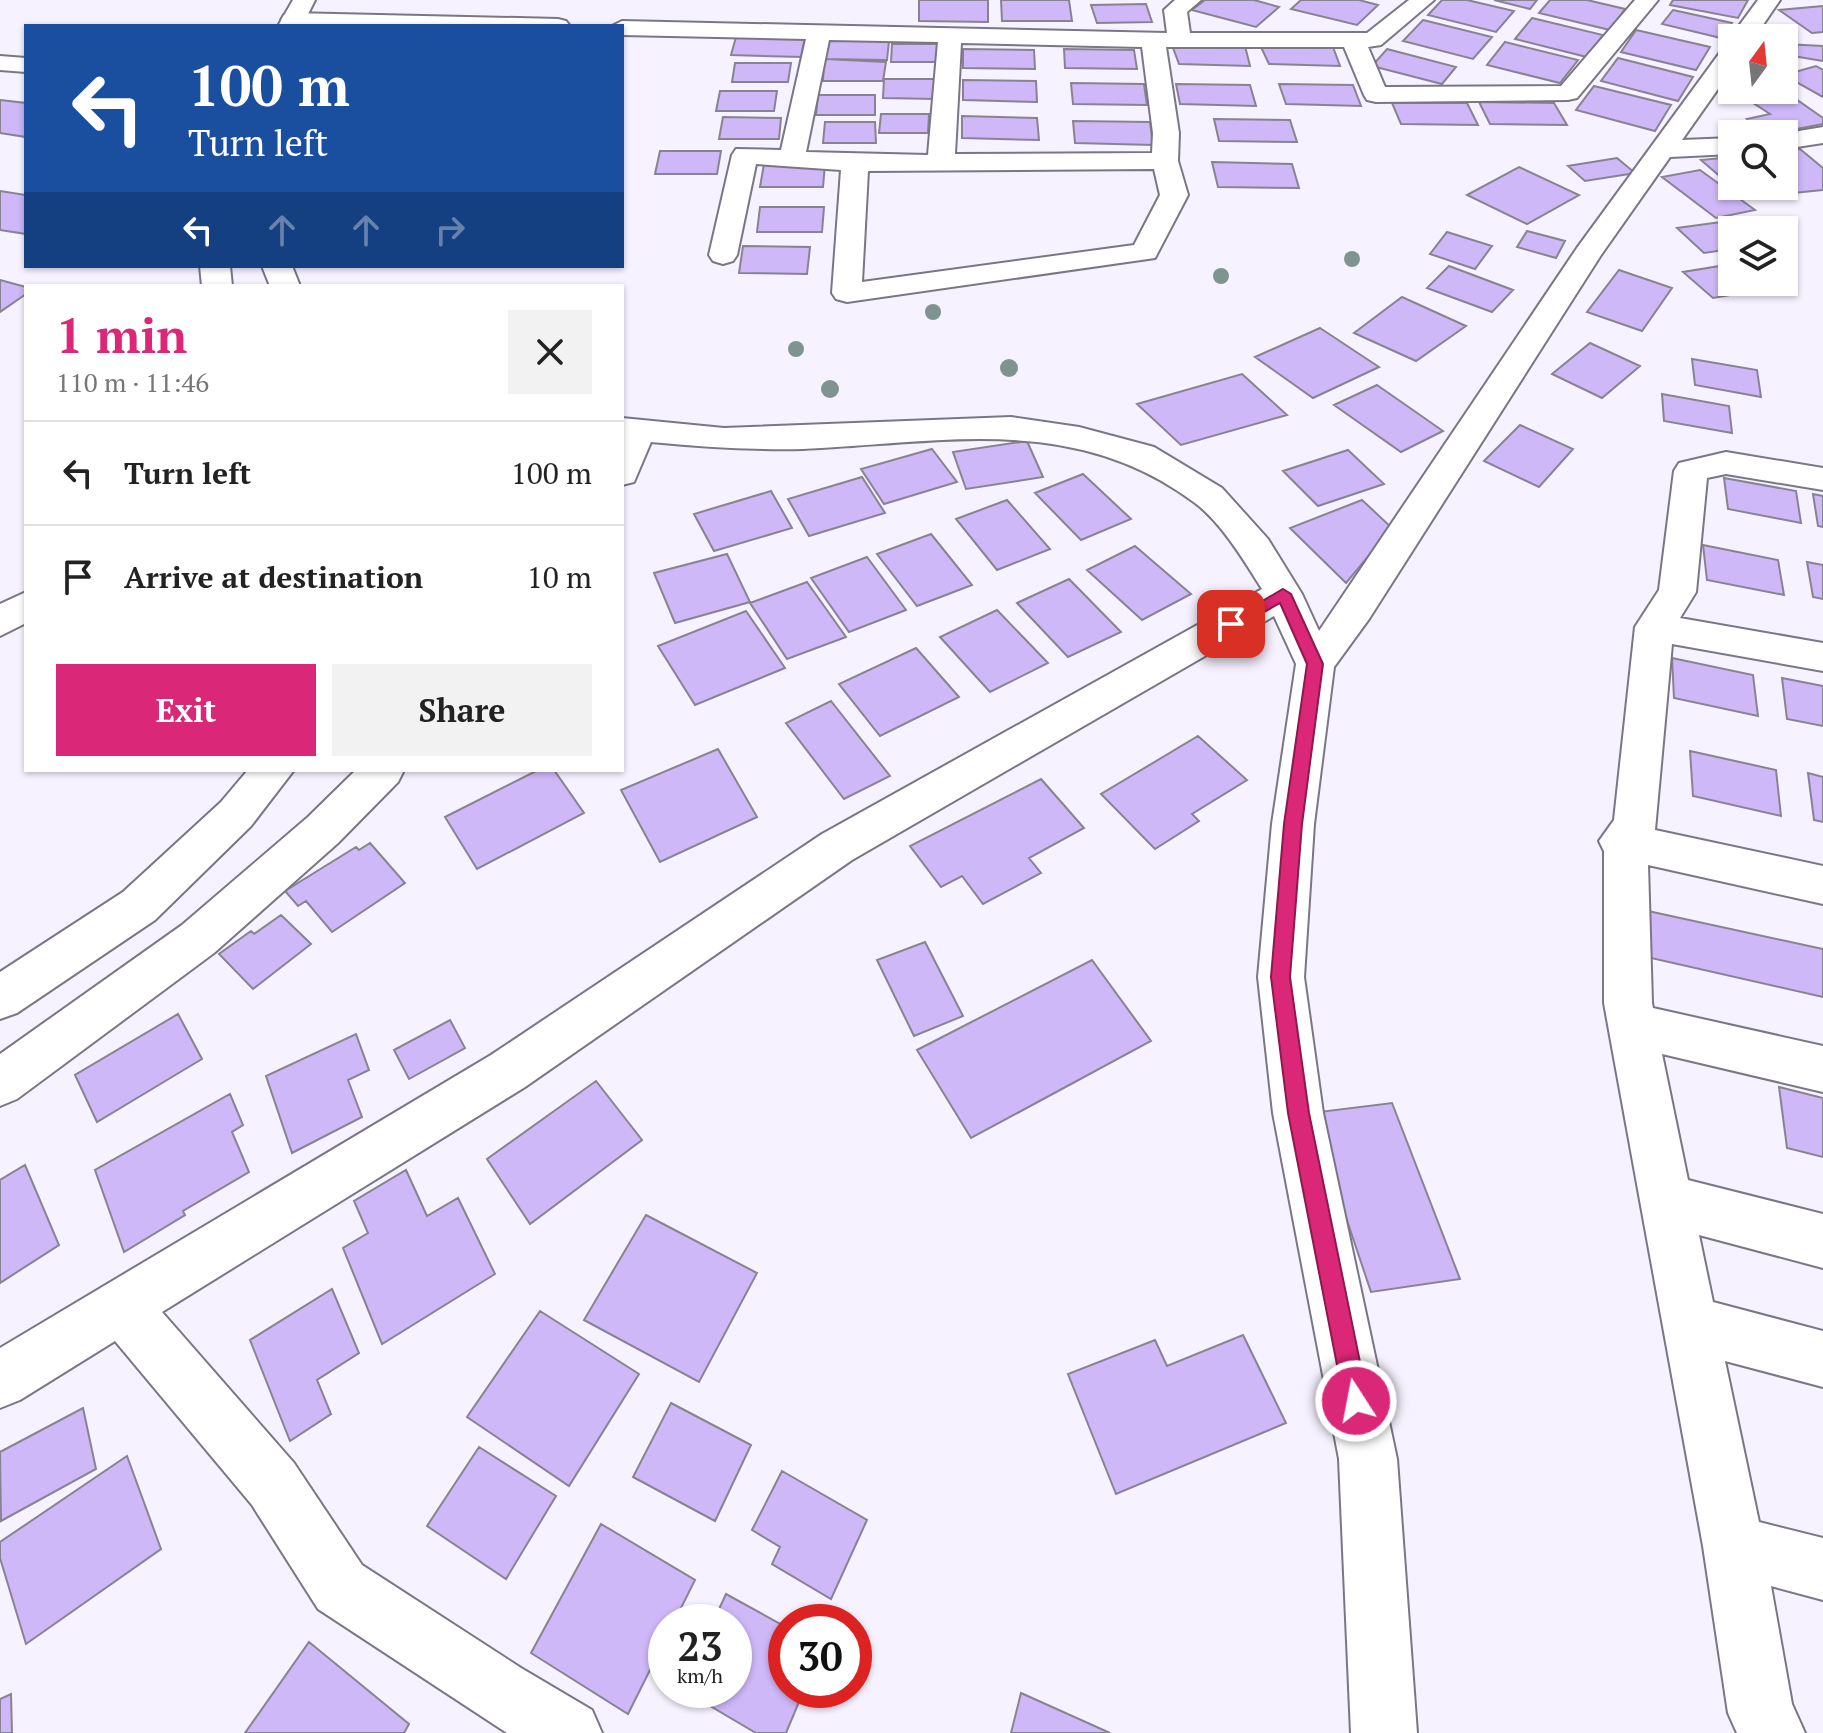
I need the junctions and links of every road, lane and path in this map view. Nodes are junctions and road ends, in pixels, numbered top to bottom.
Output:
1 (1423, 0) edge
2 (1647, 0) edge
3 (1769, 0) edge
4 (1178, 3) edge
5 (295, 15) edge
6 (510, 24) edge
7 (1752, 24) edge
8 (624, 28) edge
9 (819, 33) junction
10 (950, 35) junction
11 (1166, 39) junction
12 (1353, 40) junction
13 (0, 63) edge
14 (24, 65) edge
15 (1718, 72) edge
16 (1823, 135) edge
17 (1798, 139) edge
18 (1718, 147) edge
19 (1663, 149) junction
20 (792, 158) junction
21 (1165, 161) junction
22 (941, 162) junction
23 (855, 163) junction
24 (723, 255) dead end
25 (630, 430) edge
26 (624, 463) edge
27 (1823, 479) edge
28 (1283, 594) junction
29 (24, 606) edge
30 (0, 622) edge
31 (1654, 627) junction
32 (1823, 657) edge
33 (1315, 664) junction
34 (271, 772) edge
35 (381, 772) edge
36 (1621, 841) junction
37 (1823, 885) edge
38 (0, 998) edge
39 (1632, 1025) junction
40 (1823, 1069) edge
41 (0, 1083) edge
42 (1666, 1200) junction
43 (1823, 1241) edge
44 (120, 1305) junction
45 (1691, 1324) junction
46 (1823, 1359) edge
47 (0, 1380) edge
48 (1733, 1546) junction
49 (1823, 1569) edge
50 (1764, 1726) edge
51 (569, 1733) edge
52 (1384, 1733) edge

1 - 12 street
2 - 12 street
3 - 7 street
4 - 11 street
5 - 6 street
8 - 9 street
9 - 10 street
9 - 20 street
10 - 11 street
10 - 22 street
11 - 12 street
11 - 21 street
13 - 14 street
15 - 19 street
16 - 17 street
18 - 19 street
19 - 33 street
20 - 23 street
20 - 24 street
21 - 22 street
21 - 23 street
22 - 23 street
25 - 26 street
25 - 28 street
27 - 31 street
28 - 33 street
28 - 44 street
29 - 30 street
31 - 32 street
31 - 36 street
33 - 52 street
34 - 38 street
35 - 41 street
36 - 37 street
36 - 39 street
39 - 40 street
39 - 42 street
42 - 43 street
42 - 45 street
44 - 47 street
44 - 51 street
45 - 46 street
45 - 48 street
48 - 49 street
48 - 50 street

